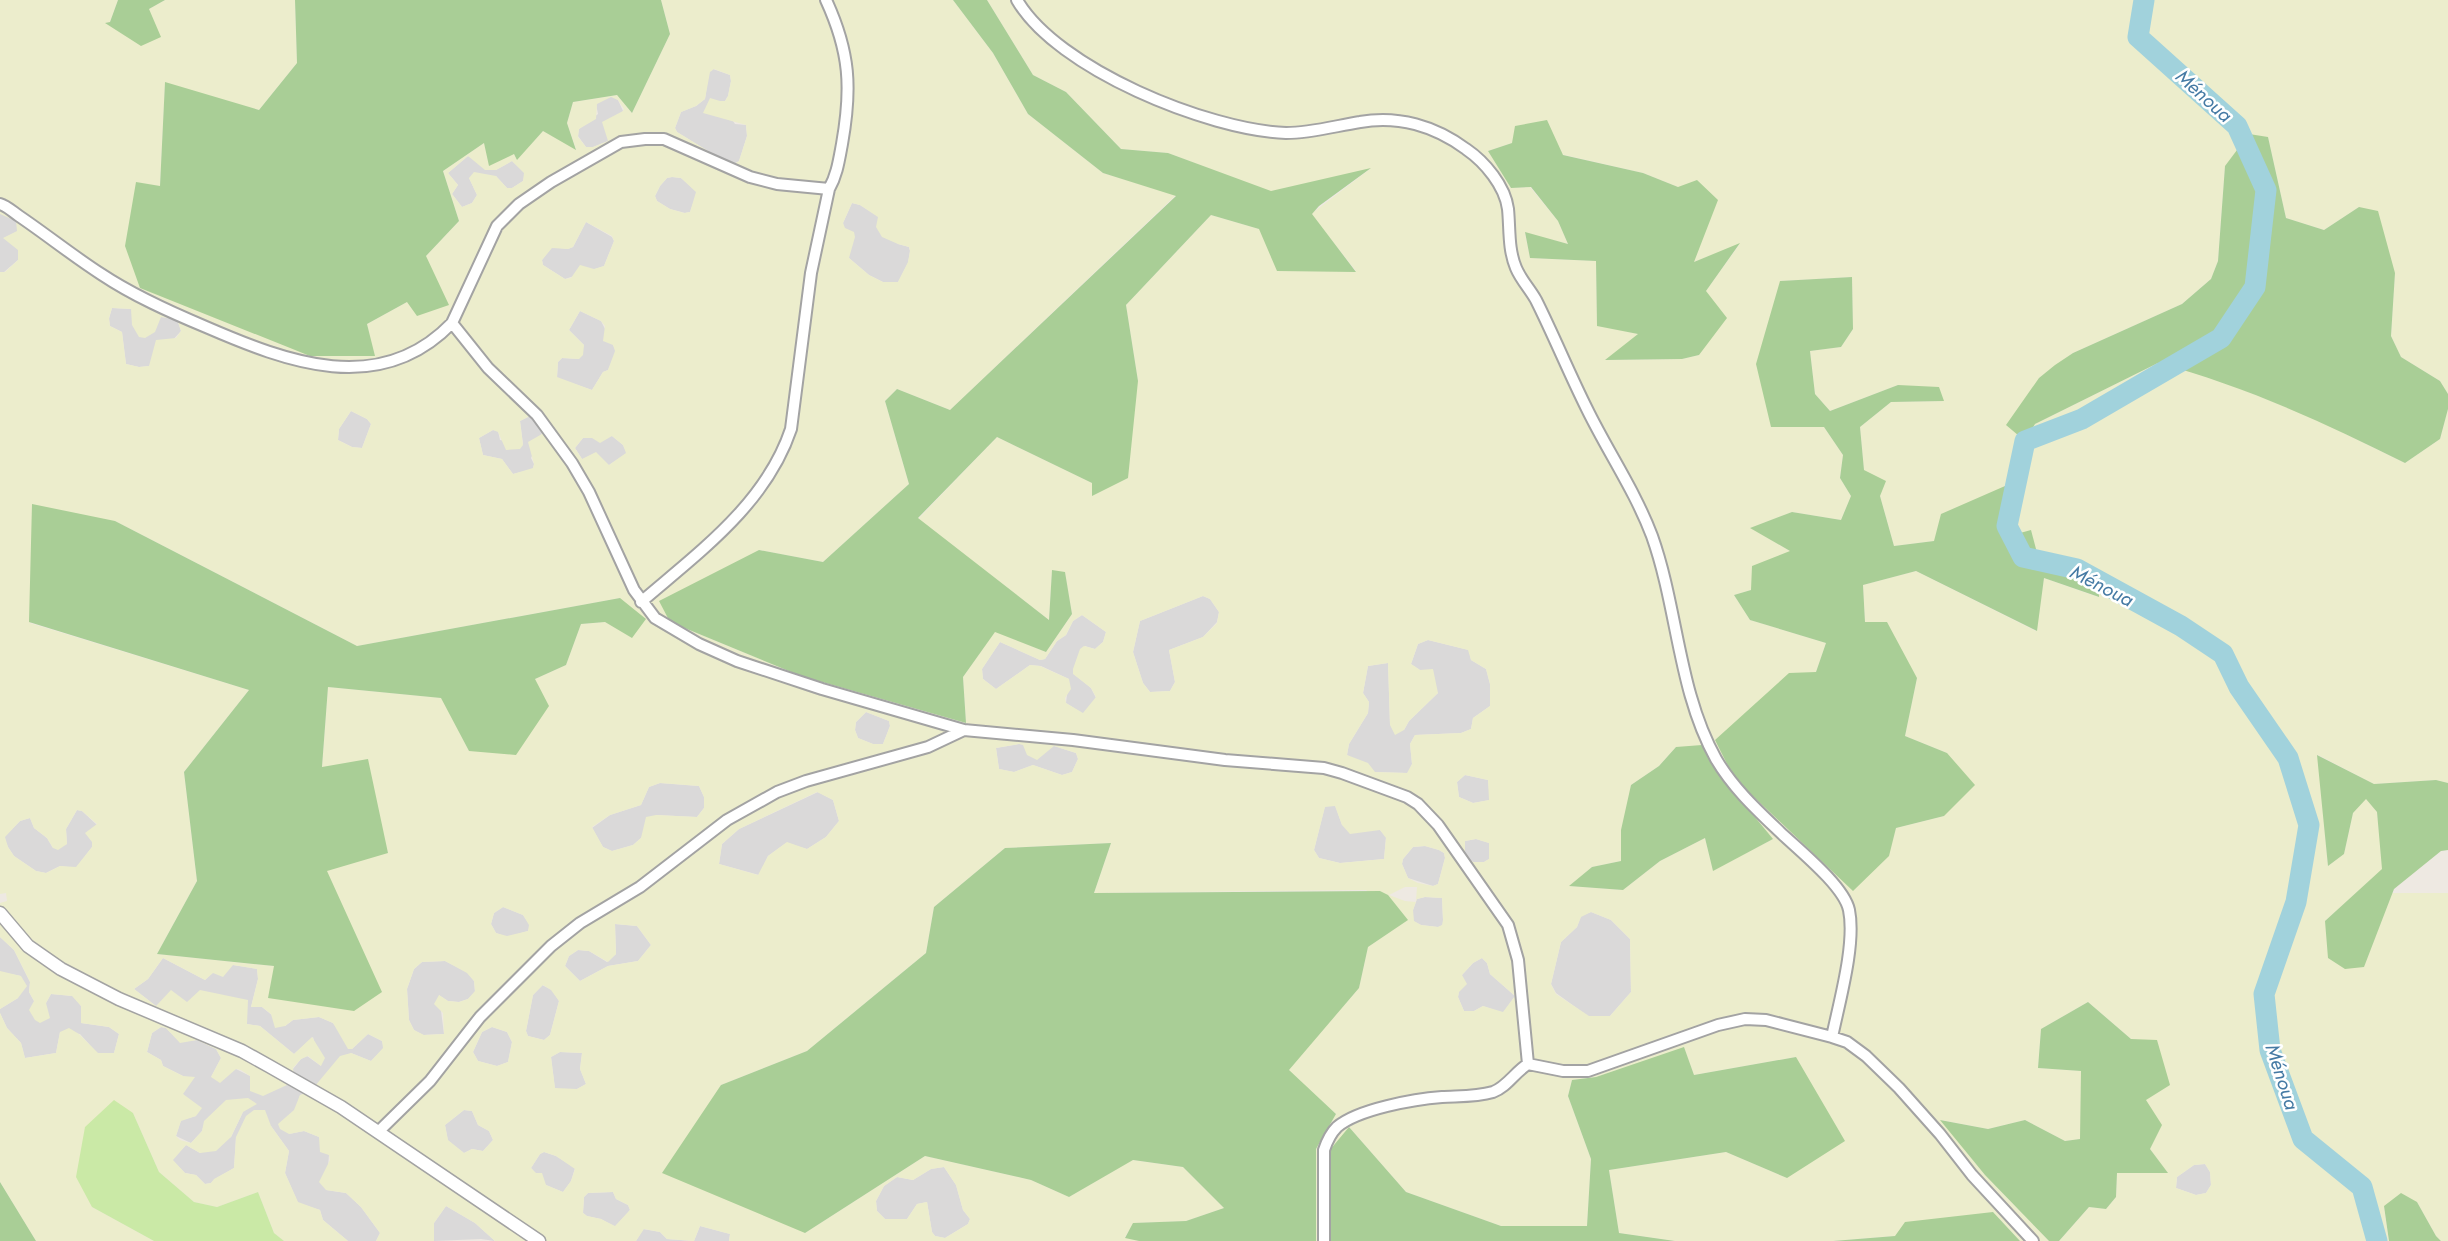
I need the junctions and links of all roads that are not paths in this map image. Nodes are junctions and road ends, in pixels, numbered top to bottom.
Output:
1 (826, 0) edge
2 (1017, 0) edge
3 (829, 189) junction
4 (0, 204) edge
5 (452, 323) junction
6 (440, 335) junction
7 (462, 339) junction
8 (641, 602) junction
9 (964, 730) junction
10 (2, 919) edge
11 (1832, 1036) junction
12 (1528, 1064) junction
13 (378, 1132) junction
14 (540, 1241) edge
15 (1324, 1241) edge
16 (2033, 1241) edge

1 - 3 street
2 - 11 street
3 - 5 street
3 - 8 street
4 - 6 street
5 - 6 street
5 - 7 street
6 - 7 street
7 - 8 street
8 - 9 street
9 - 12 street
9 - 13 street
10 - 13 street
11 - 12 street
11 - 16 street
12 - 15 street
13 - 14 street

